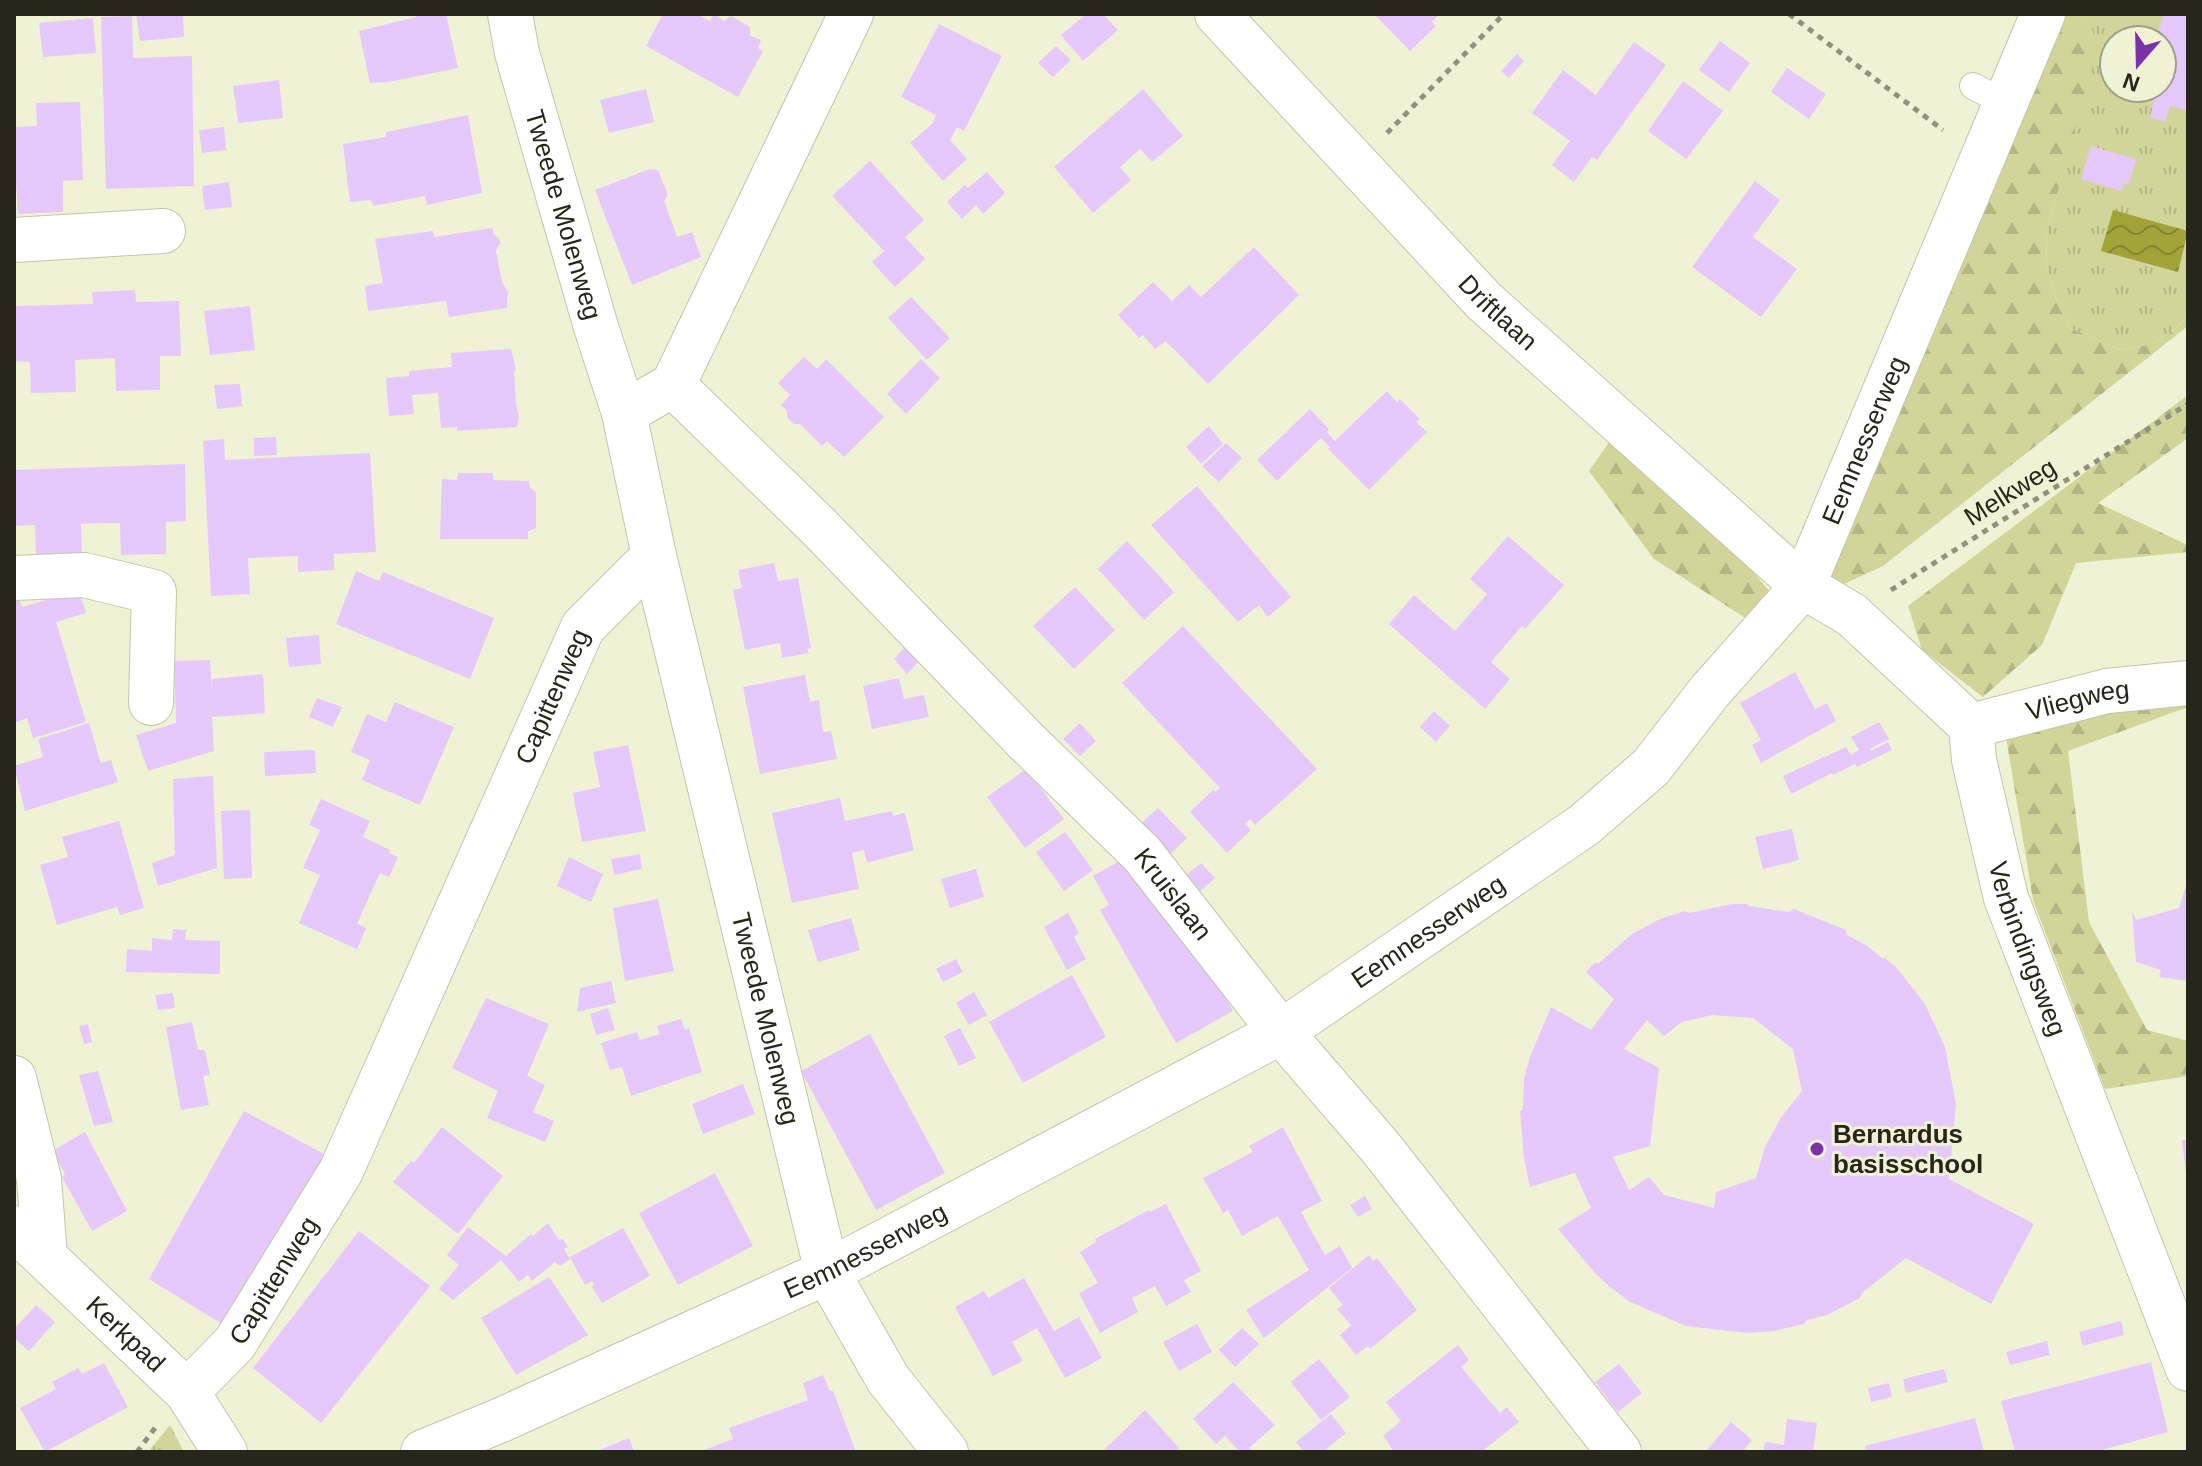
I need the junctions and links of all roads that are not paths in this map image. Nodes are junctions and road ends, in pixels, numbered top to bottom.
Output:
1 (510, 14) edge
2 (851, 14) edge
3 (1217, 14) edge
4 (2043, 14) edge
5 (163, 231) dead end
6 (14, 240) edge
7 (673, 385) junction
8 (624, 413) junction
9 (654, 556) junction
10 (14, 578) edge
11 (1803, 586) junction
12 (2188, 683) edge
13 (151, 703) dead end
14 (1971, 726) junction
15 (1281, 1032) junction
16 (14, 1078) edge
17 (30, 1243) edge
18 (827, 1272) junction
19 (2188, 1369) edge
20 (187, 1392) junction
21 (225, 1452) edge
22 (423, 1452) edge
23 (946, 1452) edge
24 (1619, 1452) edge

1 - 8 street, Tweede Molenweg
2 - 7 street
3 - 11 street, Driftlaan
4 - 11 street, Eemnesserweg
5 - 6 street
7 - 8 street
7 - 15 street, Kruislaan
8 - 9 street
9 - 18 street, Tweede Molenweg
9 - 20 street, Capittenweg
10 - 13 street
11 - 14 street
11 - 15 street, Eemnesserweg
12 - 14 street, Vliegweg
14 - 19 street, Verbindingsweg
15 - 18 street, Eemnesserweg
15 - 24 street, Kruislaan
16 - 17 street
17 - 20 street, Kerkpad
18 - 22 street, Eemnesserweg
18 - 23 street, Tweede Molenweg
20 - 21 street, Kerkpad

